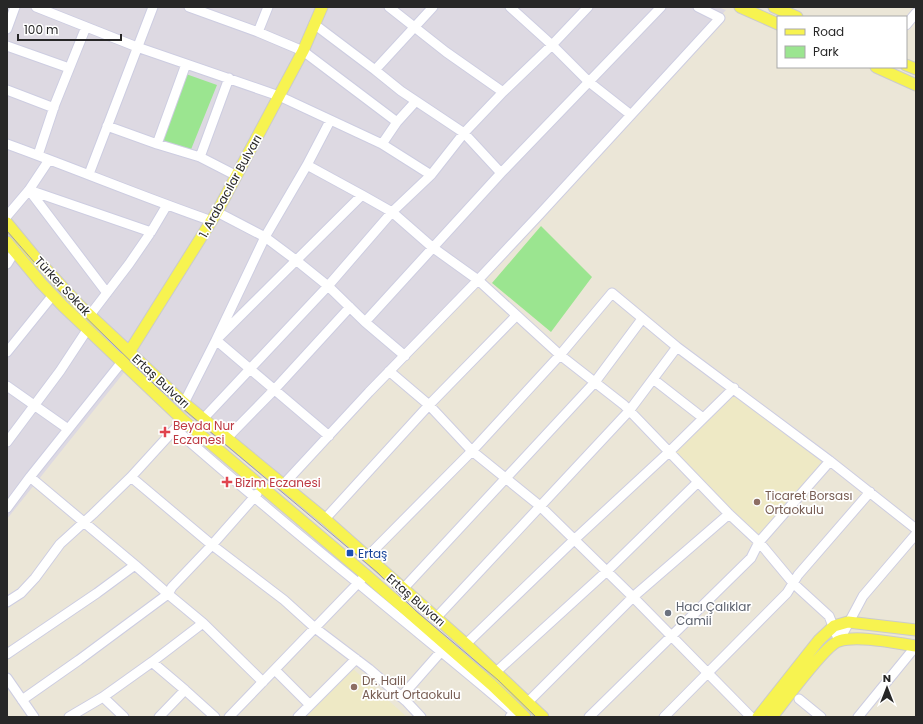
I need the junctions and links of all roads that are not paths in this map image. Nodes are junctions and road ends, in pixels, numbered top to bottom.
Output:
1 (15, 7) edge
2 (36, 7) edge
3 (153, 7) edge
4 (189, 7) edge
5 (268, 7) edge
6 (322, 7) edge
7 (389, 7) edge
8 (434, 7) edge
9 (510, 7) edge
10 (588, 7) edge
11 (660, 7) edge
12 (698, 7) edge
13 (740, 7) edge
14 (774, 7) edge
15 (916, 13) edge
16 (795, 16) edge
17 (314, 24) junction
18 (777, 24) edge
19 (907, 24) edge
20 (86, 27) junction
21 (416, 27) junction
22 (7, 29) edge
23 (258, 32) junction
24 (552, 45) junction
25 (7, 46) edge
26 (137, 47) junction
27 (303, 51) junction
28 (186, 64) junction
29 (69, 68) junction
30 (878, 68) edge
31 (375, 70) junction
32 (229, 78) junction
33 (589, 82) junction
34 (916, 85) edge
35 (7, 90) edge
36 (503, 92) junction
37 (279, 96) junction
38 (416, 101) junction
39 (54, 108) junction
40 (631, 115) junction
41 (330, 121) junction
42 (397, 122) junction
43 (107, 126) junction
44 (464, 133) junction
45 (7, 144) edge
46 (157, 144) junction
47 (382, 144) junction
48 (38, 155) junction
49 (200, 157) junction
50 (49, 160) junction
51 (307, 165) junction
52 (501, 173) junction
53 (89, 174) junction
54 (431, 175) junction
55 (237, 176) junction
56 (29, 190) junction
57 (362, 195) junction
58 (167, 205) junction
59 (392, 212) junction
60 (7, 216) edge
61 (215, 217) junction
62 (7, 223) edge
63 (151, 232) junction
64 (265, 237) junction
65 (7, 242) edge
66 (432, 247) junction
67 (15, 252) junction
68 (297, 261) junction
69 (7, 264) edge
70 (478, 280) junction
71 (328, 286) junction
72 (107, 293) junction
73 (53, 295) junction
74 (350, 307) junction
75 (90, 315) junction
76 (516, 316) junction
77 (642, 319) junction
78 (365, 322) junction
79 (88, 330) junction
80 (216, 340) junction
81 (677, 347) junction
82 (7, 352) edge
83 (114, 354) joint
84 (125, 354) junction
85 (560, 355) junction
86 (405, 356) junction
87 (249, 368) junction
88 (390, 371) junction
89 (653, 378) junction
90 (595, 382) junction
91 (7, 386) edge
92 (734, 388) junction
93 (274, 390) junction
94 (184, 403) junction
95 (35, 405) junction
96 (429, 405) junction
97 (629, 411) junction
98 (703, 418) junction
99 (203, 419) junction
100 (182, 420) junction
101 (68, 429) junction
102 (174, 429) junction
103 (328, 436) junction
104 (227, 438) junction
105 (7, 442) edge
106 (472, 451) junction
107 (669, 452) junction
108 (830, 461) junction
109 (30, 477) junction
110 (131, 477) junction
111 (506, 477) junction
112 (698, 482) junction
113 (283, 485) junction
114 (262, 487) junction
115 (870, 492) junction
116 (254, 497) junction
117 (540, 506) junction
118 (7, 508) edge
119 (729, 514) junction
120 (325, 519) junction
121 (84, 522) junction
122 (916, 530) edge
123 (916, 534) edge
124 (575, 540) junction
125 (759, 542) junction
126 (212, 545) junction
127 (367, 557) junction
128 (135, 565) junction
129 (607, 571) junction
130 (366, 575) junction
131 (358, 584) junction
132 (794, 584) junction
133 (403, 589) junction
134 (168, 594) junction
135 (633, 597) junction
136 (7, 602) edge
137 (436, 618) junction
138 (848, 622) junction
139 (203, 623) junction
140 (834, 626) junction
141 (315, 628) junction
142 (916, 630) edge
143 (672, 637) junction
144 (839, 641) junction
145 (466, 644) junction
146 (916, 646) edge
147 (444, 649) junction
148 (7, 654) edge
149 (356, 659) junction
150 (152, 662) junction
151 (275, 670) junction
152 (496, 672) junction
153 (707, 673) junction
154 (7, 678) edge
155 (263, 682) junction
156 (185, 690) junction
157 (103, 697) junction
158 (401, 697) junction
159 (799, 699) dead end
160 (22, 700) junction
161 (528, 702) junction
162 (310, 705) junction
163 (517, 714) edge
164 (233, 716) edge
165 (34, 717) edge
166 (69, 717) edge
167 (124, 717) edge
168 (159, 717) edge
169 (215, 717) edge
170 (298, 717) edge
171 (422, 717) edge
172 (543, 717) edge
173 (589, 717) edge
174 (664, 717) edge
175 (751, 717) edge
176 (758, 717) edge
177 (772, 717) edge
178 (821, 717) edge
179 (858, 717) edge

1 - 22 street
2 - 20 street
3 - 26 street
4 - 23 street
5 - 23 street
6 - 17 main road, 1. Arabacılar Bulvarı
7 - 21 street
8 - 21 street
9 - 24 street
10 - 24 street
11 - 33 street
12 - 40 street
13 - 18 main road
14 - 16 main road
15 - 19 street
17 - 27 main road, 1. Arabacılar Bulvarı
17 - 31 street
20 - 26 street
20 - 29 street
21 - 31 street
21 - 36 street
23 - 27 street
24 - 33 street
24 - 36 street
25 - 29 street
26 - 28 street
26 - 43 street
27 - 37 main road, 1. Arabacılar Bulvarı
27 - 42 street
28 - 32 street
28 - 46 street
29 - 39 street
30 - 34 main road
31 - 38 street
32 - 37 street
32 - 49 street
33 - 40 street
33 - 52 street
35 - 39 street
36 - 44 street
37 - 41 street
37 - 55 main road, 1. Arabacılar Bulvarı
38 - 42 street
38 - 44 street
39 - 48 street
40 - 70 street
41 - 47 street
41 - 51 street
42 - 47 street
43 - 46 street
43 - 53 street
44 - 52 street
44 - 54 street
45 - 48 street
46 - 49 street
47 - 54 street
48 - 50 street
49 - 55 street
50 - 53 street
50 - 56 street
51 - 57 street
51 - 64 street
52 - 66 street
53 - 58 street
54 - 59 street
55 - 61 main road, 1. Arabacılar Bulvarı
56 - 60 street
56 - 63 street
56 - 72 street
57 - 59 street
57 - 68 street
58 - 61 street
58 - 63 street
59 - 66 street
59 - 71 street
61 - 64 street
61 - 84 main road, 1. Arabacılar Bulvarı
62 - 75 main road, Türker Sokak
63 - 72 street
64 - 68 street
64 - 80 street
65 - 67 main road, Türker Sokak
66 - 70 street
66 - 78 street
67 - 69 street
67 - 73 main road, Türker Sokak
68 - 71 street
68 - 80 street
70 - 76 street
70 - 86 street
71 - 74 street
71 - 87 street
72 - 75 street
73 - 79 main road, Türker Sokak
73 - 82 street
74 - 78 street
74 - 93 street
75 - 84 main road, Türker Sokak
76 - 85 street
76 - 96 street
77 - 81 street
77 - 85 street
77 - 90 street
78 - 86 street
79 - 83 main road, Türker Sokak
79 - 95 street
80 - 87 street
80 - 94 street
81 - 89 street
81 - 92 street
83 - 84 main road, Ertaş Bulvarı
84 - 94 main road, Ertaş Bulvarı
84 - 100 main road, Ertaş Bulvarı
84 - 101 street, 1. Arabacılar Bulvarı
85 - 90 street
85 - 106 street
86 - 88 street
87 - 93 street
87 - 99 street
88 - 96 street
88 - 103 street
89 - 97 street
89 - 98 street
90 - 97 street
90 - 111 street
91 - 95 street
92 - 98 street
92 - 108 street
93 - 103 street
93 - 104 street
94 - 99 main road, Ertaş Bulvarı
95 - 101 street
95 - 105 street
96 - 106 street
96 - 120 street
97 - 107 street
97 - 117 street
98 - 107 street
99 - 104 main road, Ertaş Bulvarı
100 - 102 street
100 - 114 main road, Ertaş Bulvarı
101 - 109 street, 1. Arabacılar Bulvarı
102 - 110 street
102 - 116 street
103 - 113 street
104 - 113 main road, Ertaş Bulvarı
106 - 111 street
106 - 127 street
107 - 112 street
107 - 124 street
108 - 115 street
108 - 125 street
109 - 118 street, 1. Arabacılar Bulvarı
109 - 121 street
110 - 121 street
110 - 126 street
111 - 117 street
111 - 133 street
112 - 119 street
112 - 129 street
113 - 120 main road, Ertaş Bulvarı
114 - 116 street
114 - 130 main road, Ertaş Bulvarı
115 - 122 street
115 - 132 street
116 - 126 street
116 - 131 street
117 - 124 street
117 - 137 street
119 - 125 street
119 - 135 street
120 - 127 main road, Ertaş Bulvarı
121 - 128 street
121 - 136 street
123 - 138 street
124 - 129 street
124 - 145 street
125 - 132 street
125 - 143 street
126 - 134 street
126 - 141 street
127 - 133 main road, Ertaş Bulvarı
128 - 134 street
128 - 148 street
129 - 135 street
129 - 152 street
130 - 131 street
130 - 147 main road, Ertaş Bulvarı
131 - 141 street
131 - 147 street
132 - 140 street
132 - 153 street
133 - 137 main road, Ertaş Bulvarı
134 - 139 street
134 - 160 street
135 - 143 street
135 - 161 street
137 - 145 main road, Ertaş Bulvarı
138 - 140 main road
138 - 142 main road
138 - 144 street
139 - 150 street
139 - 155 street
140 - 144 street
140 - 176 main road
141 - 149 street
141 - 151 street
143 - 153 street
143 - 173 street
144 - 146 main road
144 - 177 main road
145 - 152 main road, Ertaş Bulvarı
146 - 179 street
147 - 158 street
147 - 163 main road, Ertaş Bulvarı
149 - 158 street
149 - 162 street
150 - 156 street
150 - 157 street
151 - 155 street
151 - 162 street
152 - 161 main road, Ertaş Bulvarı
153 - 174 street
153 - 175 street
154 - 160 street
155 - 164 street
156 - 168 street
156 - 169 street
157 - 166 street
157 - 167 street
158 - 171 street
159 - 178 street
160 - 165 street
161 - 172 main road, Ertaş Bulvarı
162 - 170 street

